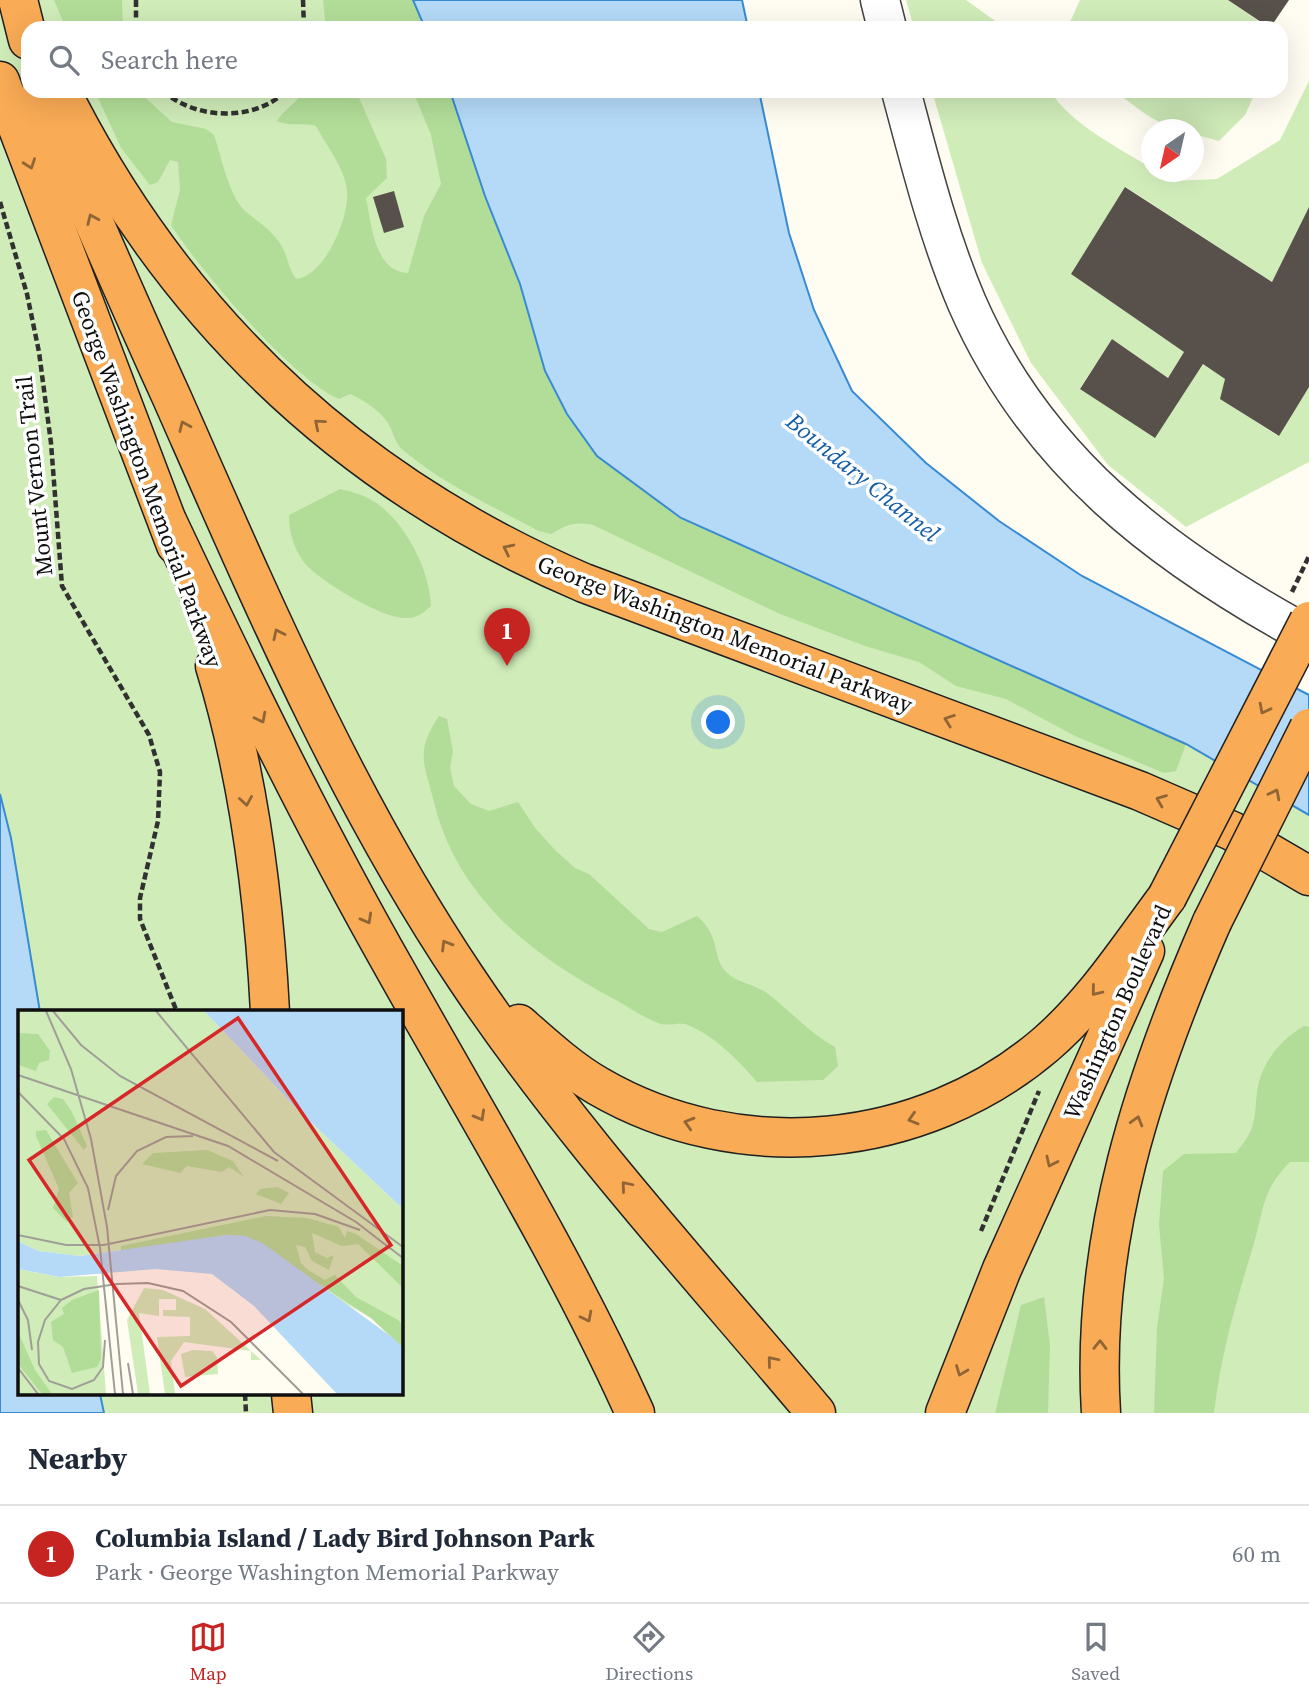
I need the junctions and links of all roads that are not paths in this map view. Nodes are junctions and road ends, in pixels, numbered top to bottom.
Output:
1 (19, 0) edge
2 (880, 0) edge
3 (24, 21) edge
4 (28, 21) edge
5 (885, 21) edge
6 (0, 81) edge
7 (43, 98) edge
8 (64, 98) edge
9 (903, 98) edge
10 (168, 523) junction
11 (1301, 625) edge
12 (1309, 728) edge
13 (1309, 876) edge
14 (1167, 897) junction
15 (465, 977) junction
16 (270, 1010) edge
17 (635, 1413) edge
18 (816, 1413) edge
19 (945, 1413) edge
20 (1101, 1413) edge

1 - 3 highway
1 - 4 highway
2 - 5 street
6 -> 10 highway, George Washington Memorial Parkway
15 -> 7 highway
13 -> 8 highway, George Washington Memorial Parkway
9 - 11 street
10 -> 16 highway, George Washington Memorial Parkway
10 -> 17 highway
11 -> 14 highway, Washington Boulevard, bridge
20 -> 12 highway, bridge
14 -> 15 highway
14 -> 19 highway, Washington Boulevard
18 -> 15 highway

